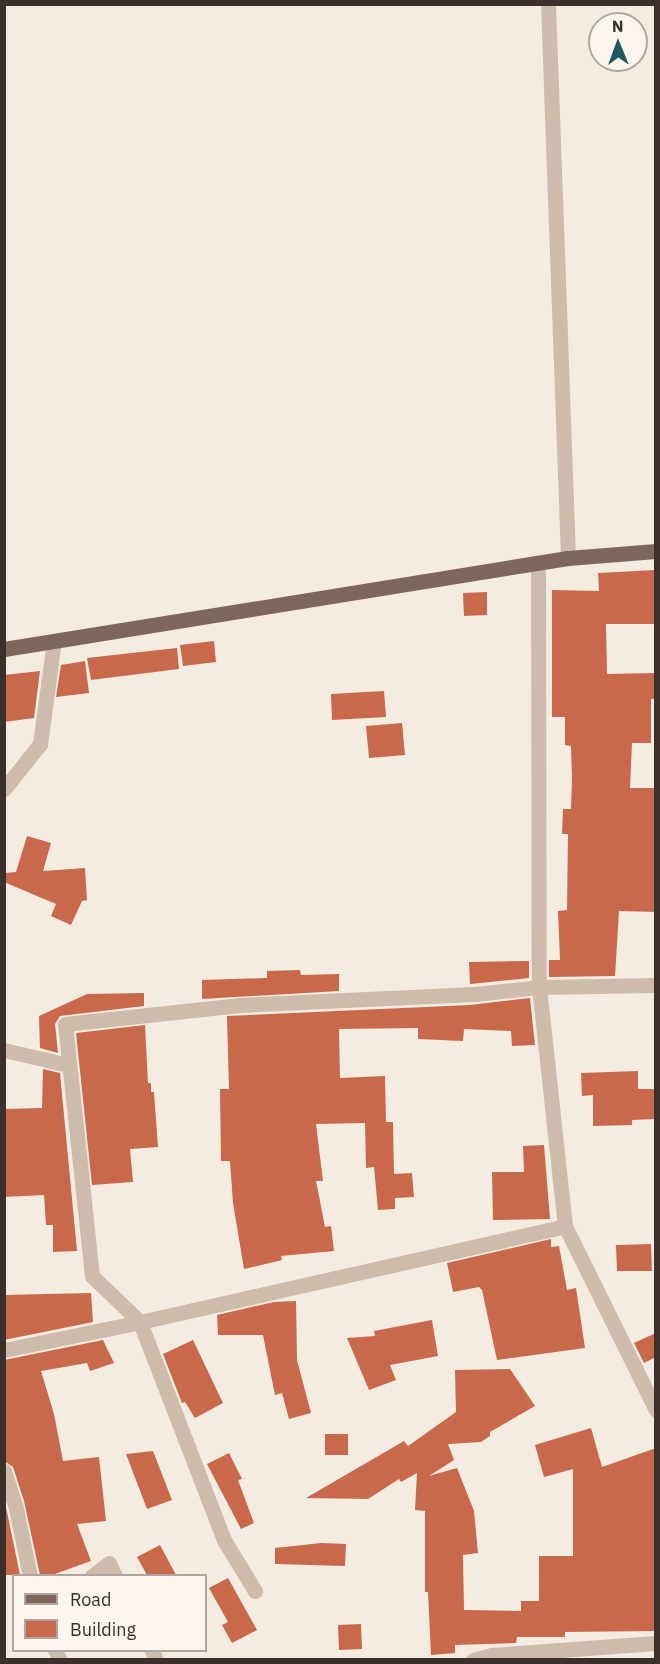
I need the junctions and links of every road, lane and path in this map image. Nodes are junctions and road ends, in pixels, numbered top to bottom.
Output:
1 (548, 4) edge
2 (656, 551) edge
3 (568, 558) junction
4 (538, 563) junction
5 (54, 640) junction
6 (4, 649) edge
7 (4, 789) edge
8 (656, 985) edge
9 (539, 987) junction
10 (4, 1050) edge
11 (68, 1065) junction
12 (565, 1226) junction
13 (140, 1322) junction
14 (4, 1350) edge
15 (656, 1410) edge
16 (4, 1471) edge
17 (30, 1574) edge
18 (93, 1574) edge
19 (114, 1574) edge
20 (255, 1591) dead end
21 (656, 1643) edge
22 (473, 1659) edge

1 - 3 street
2 - 3 main road
3 - 4 main road
4 - 5 main road
4 - 9 street
5 - 6 main road
5 - 7 street
8 - 9 street
9 - 11 street
9 - 12 street
10 - 11 street
11 - 13 street
12 - 13 street
12 - 15 street
13 - 14 street
13 - 20 street
16 - 17 street
18 - 19 street
21 - 22 street

